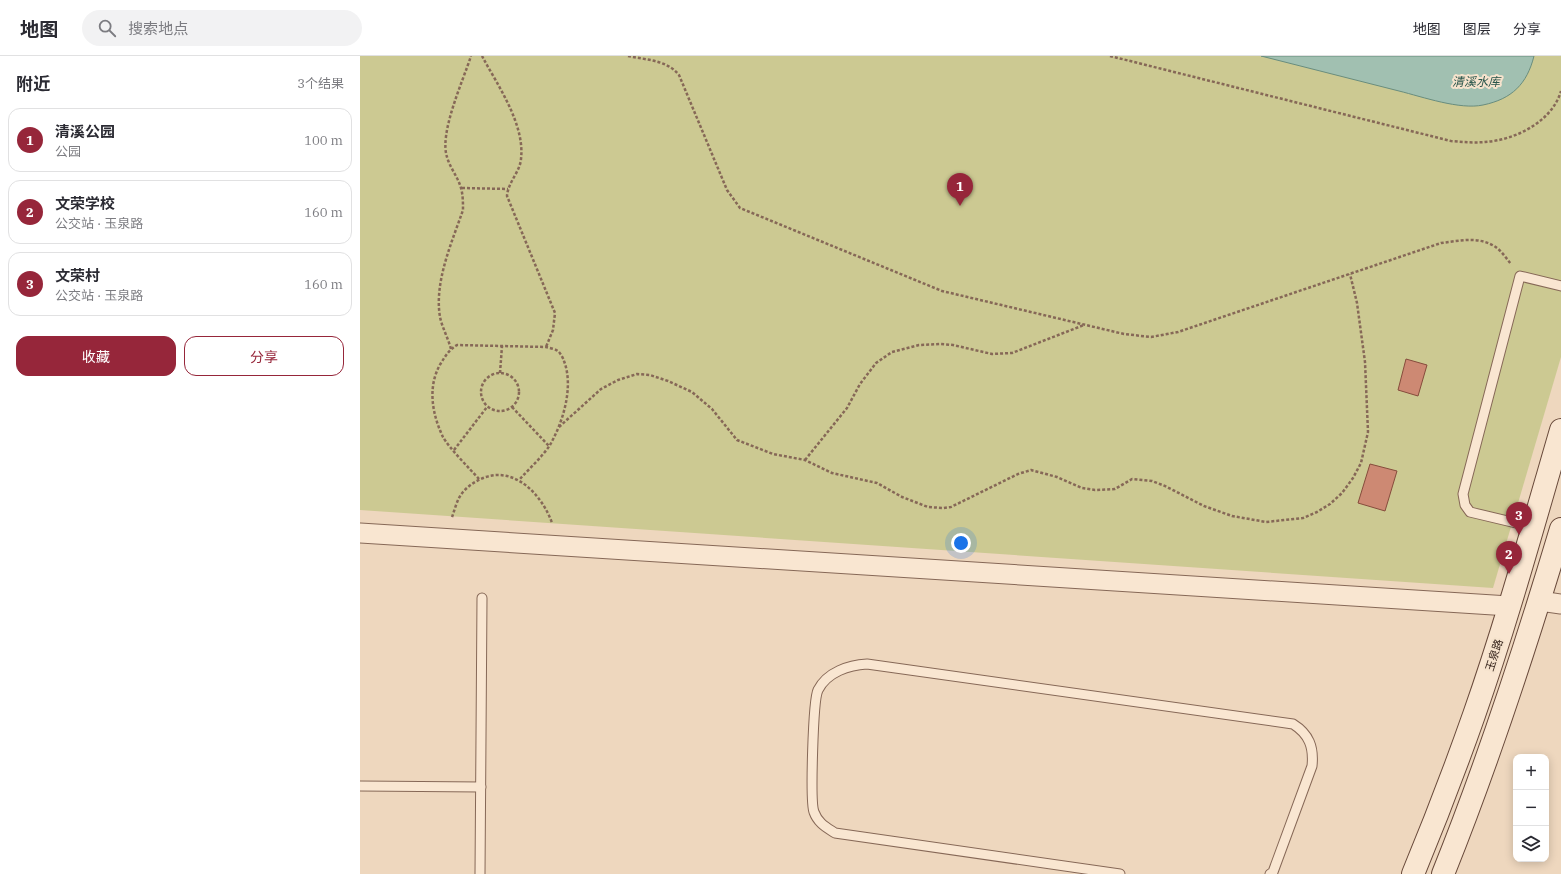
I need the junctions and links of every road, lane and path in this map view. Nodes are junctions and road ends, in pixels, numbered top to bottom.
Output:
1 (471, 56) edge
2 (482, 56) edge
3 (628, 56) edge
4 (1110, 56) edge
5 (1561, 91) edge
6 (462, 188) junction
7 (508, 189) junction
8 (1350, 274) junction
9 (1520, 276) junction
10 (1561, 286) edge
11 (1085, 325) junction
12 (502, 346) junction
13 (546, 347) junction
14 (451, 349) junction
15 (500, 373) junction
16 (487, 407) junction
17 (512, 407) junction
18 (559, 427) junction
19 (1561, 430) edge
20 (549, 446) junction
21 (454, 450) junction
22 (805, 460) junction
23 (479, 479) junction
24 (519, 480) junction
25 (1533, 527) junction
26 (1561, 529) edge
27 (360, 533) edge
28 (445, 539) junction
29 (556, 545) junction
30 (482, 598) dead end
31 (1540, 601) junction
32 (1561, 604) edge
33 (1509, 606) junction
34 (360, 786) edge
35 (481, 788) junction
36 (1058, 870) edge
37 (480, 874) edge
38 (1120, 874) edge
39 (1270, 874) edge
40 (1413, 874) edge
41 (1443, 874) edge

1 - 6 path
2 - 7 path
3 - 11 path
4 - 5 path
6 - 7 path
6 - 14 path
7 - 13 path
8 - 9 path
8 - 11 path
8 - 22 path
9 - 10 lane
9 - 25 lane
11 - 22 path
12 - 13 path
12 - 14 path
12 - 15 path
13 - 18 path
14 - 21 path
15 - 16 path
15 - 17 path
16 - 17 path
16 - 21 path
17 - 20 path
18 - 20 path
18 - 22 path
19 - 25 main road, 玉泉路
20 - 24 path
21 - 23 path
23 - 24 path
23 - 28 path
24 - 29 path
25 - 33 main road, 玉泉路
26 - 31 main road
27 - 28 street
28 - 29 street
29 - 33 street
30 - 35 lane
31 - 32 street
31 - 41 main road
33 - 40 main road, 玉泉路
34 - 35 lane
35 - 37 lane
36 - 38 lane
36 - 39 lane

